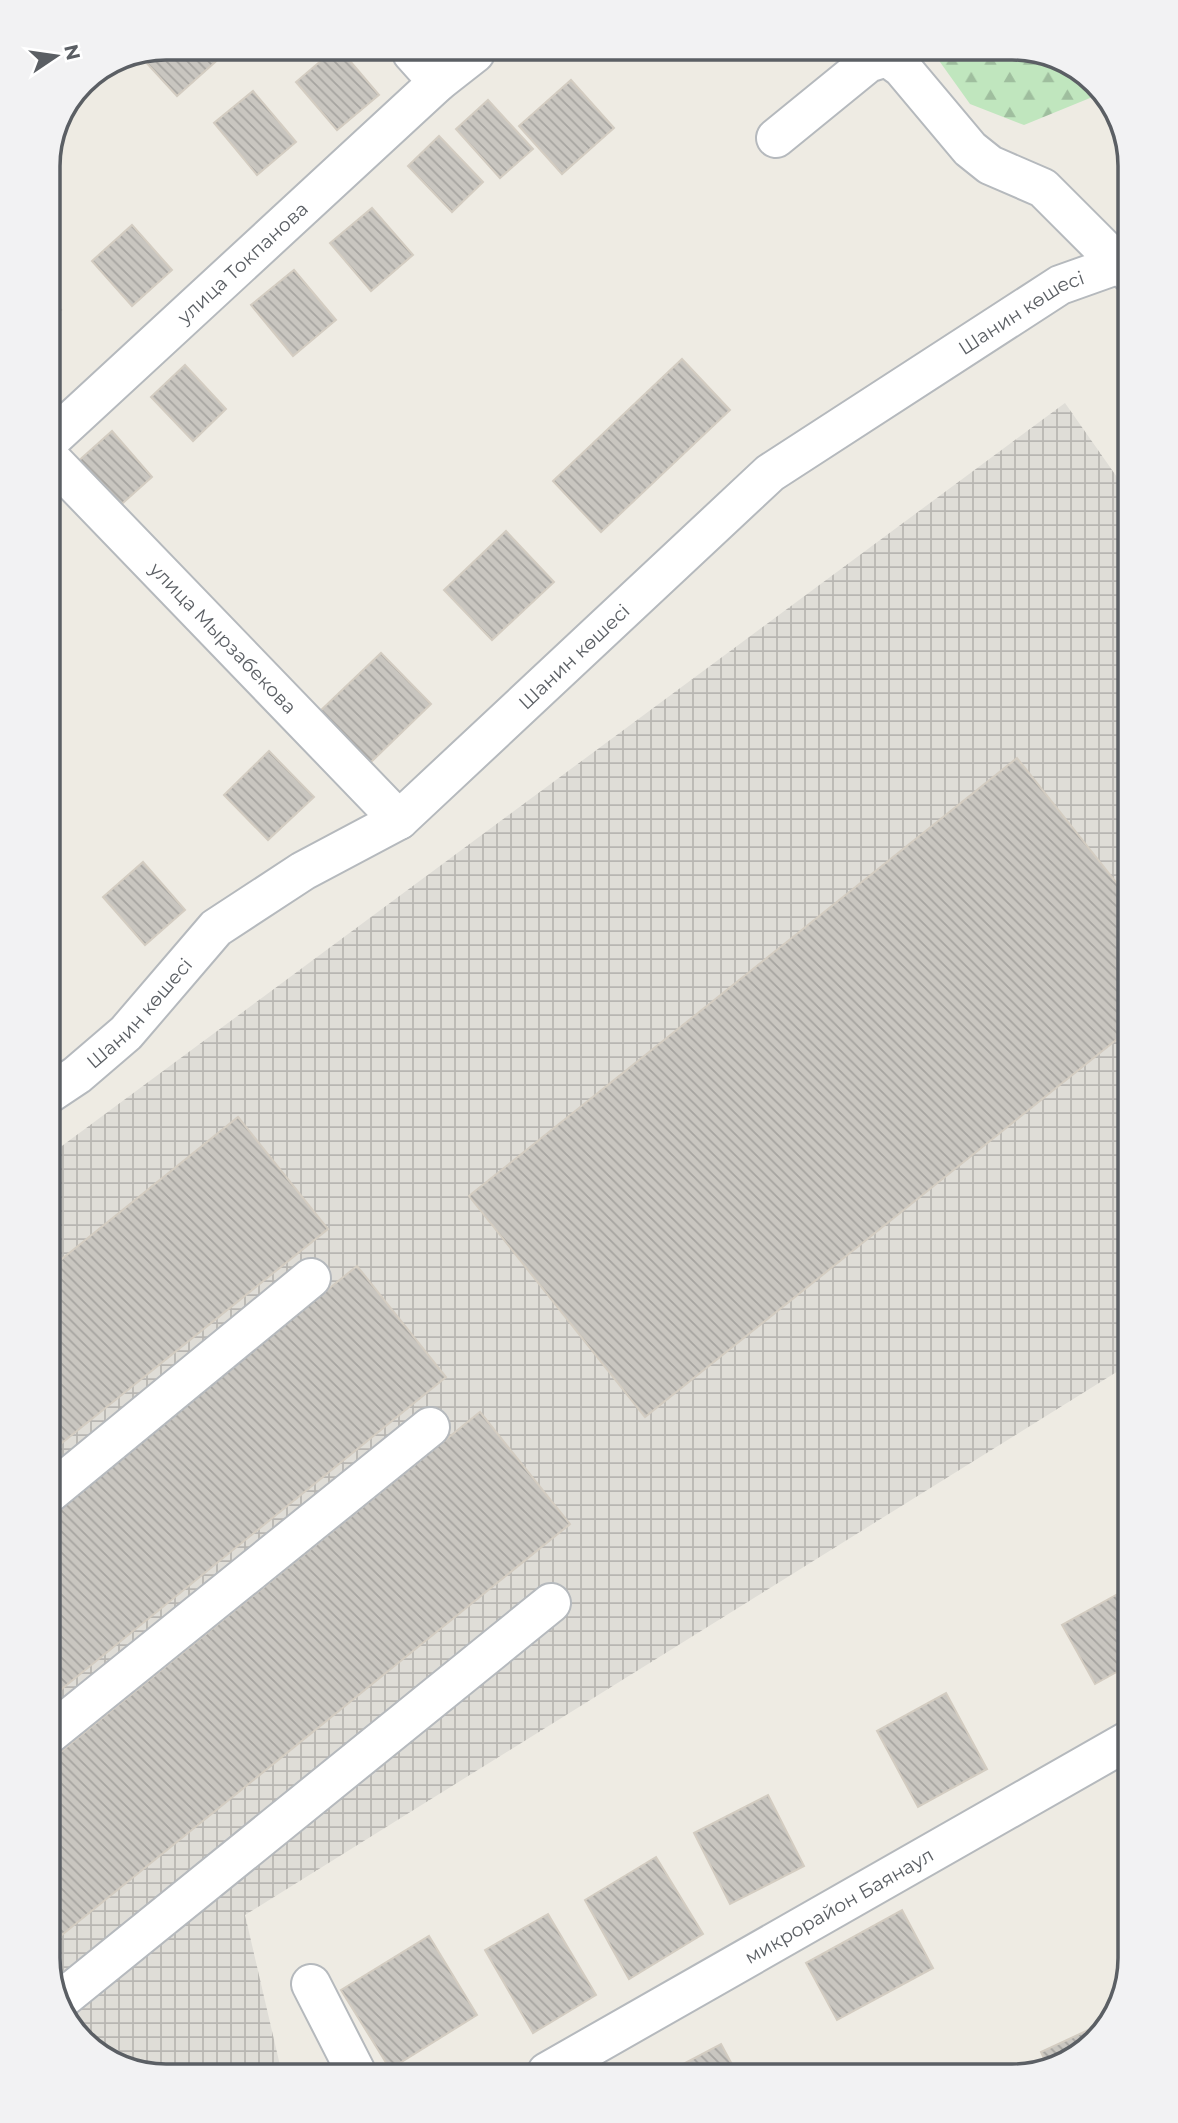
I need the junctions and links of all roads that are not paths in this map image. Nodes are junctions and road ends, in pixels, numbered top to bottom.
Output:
1 (418, 59) edge
2 (467, 59) edge
3 (878, 60) edge
4 (891, 60) edge
5 (438, 82) junction
6 (776, 138) dead end
7 (1118, 262) edge
8 (1118, 271) edge
9 (60, 431) edge
10 (60, 468) edge
11 (399, 820) junction
12 (59, 1087) edge
13 (312, 1278) dead end
14 (430, 1427) dead end
15 (59, 1485) edge
16 (551, 1603) dead end
17 (59, 1726) edge
18 (1118, 1746) edge
19 (311, 1984) dead end
20 (67, 1995) edge
21 (351, 2063) edge
22 (562, 2063) edge

1 - 5 street
2 - 5 street, улица Токпанова
3 - 6 street
4 - 7 street
5 - 9 street, улица Токпанова
8 - 11 street, Шанин көшесі
10 - 11 street, улица Мырзабекова
11 - 12 street, Шанин көшесі
13 - 15 street
14 - 17 street
16 - 20 street
18 - 22 street, микрорайон Баянаул
19 - 21 street

